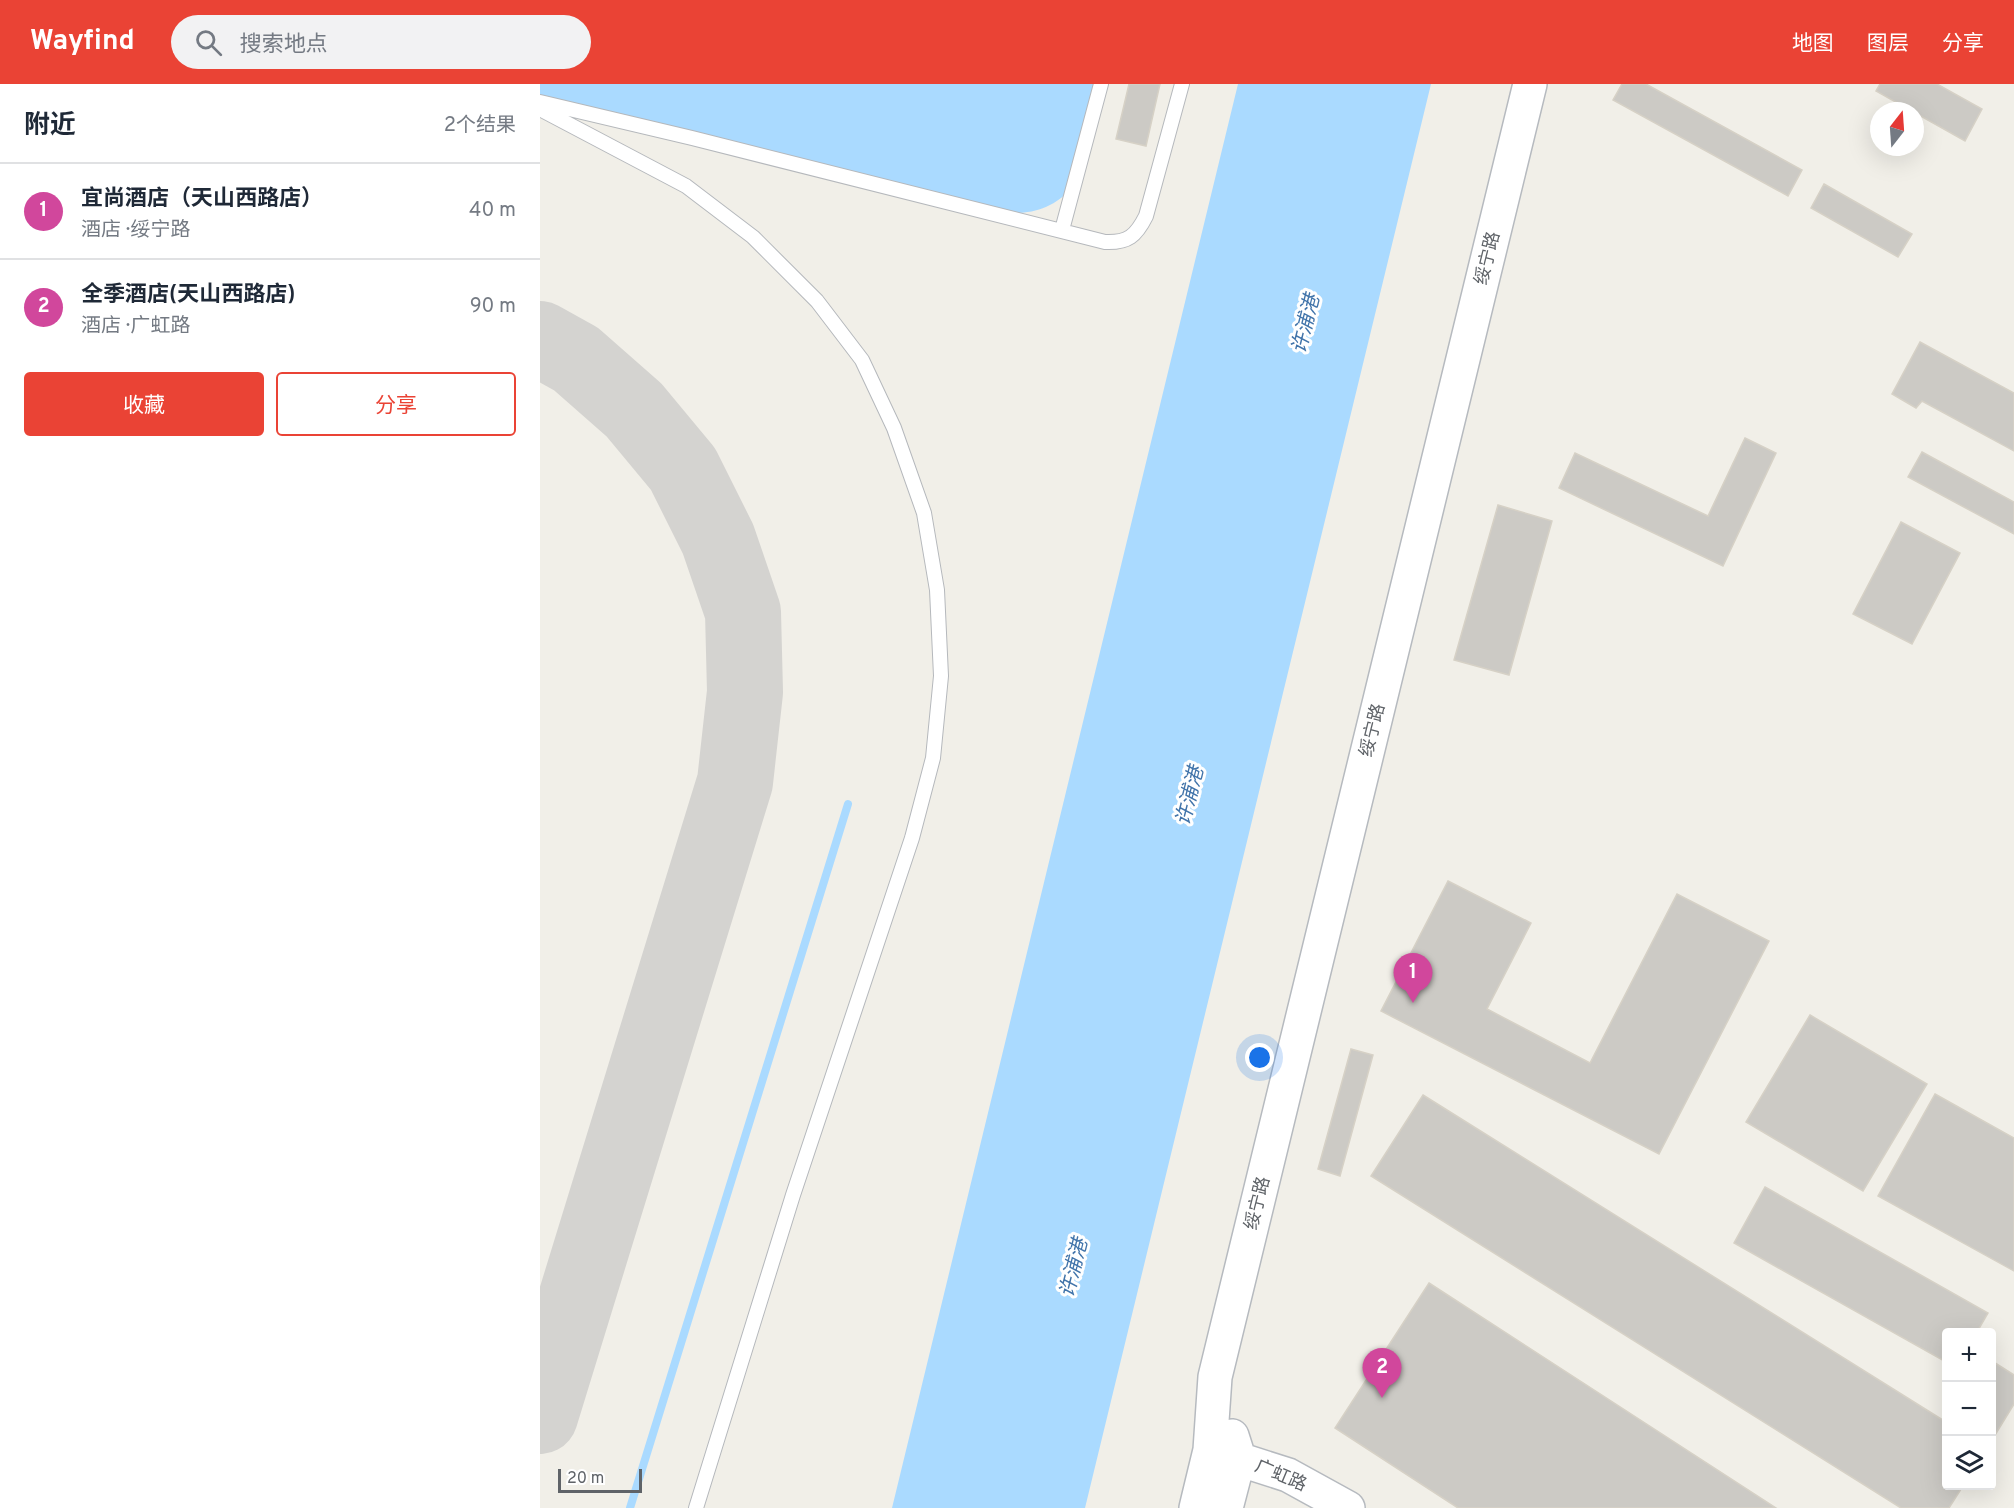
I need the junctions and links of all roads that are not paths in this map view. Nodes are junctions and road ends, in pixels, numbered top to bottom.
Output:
1 (1101, 84) edge
2 (1182, 84) edge
3 (1530, 84) edge
4 (540, 102) edge
5 (540, 109) edge
6 (1062, 230) junction
7 (1224, 1454) junction
8 (696, 1508) edge
9 (1196, 1508) edge
10 (1226, 1508) edge
11 (1348, 1508) edge

1 - 6 lane
2 - 6 lane
3 - 7 main road, 绥宁路
4 - 6 lane
5 - 8 lane
7 - 9 main road
7 - 10 main road
7 - 11 main road, 广虹路

